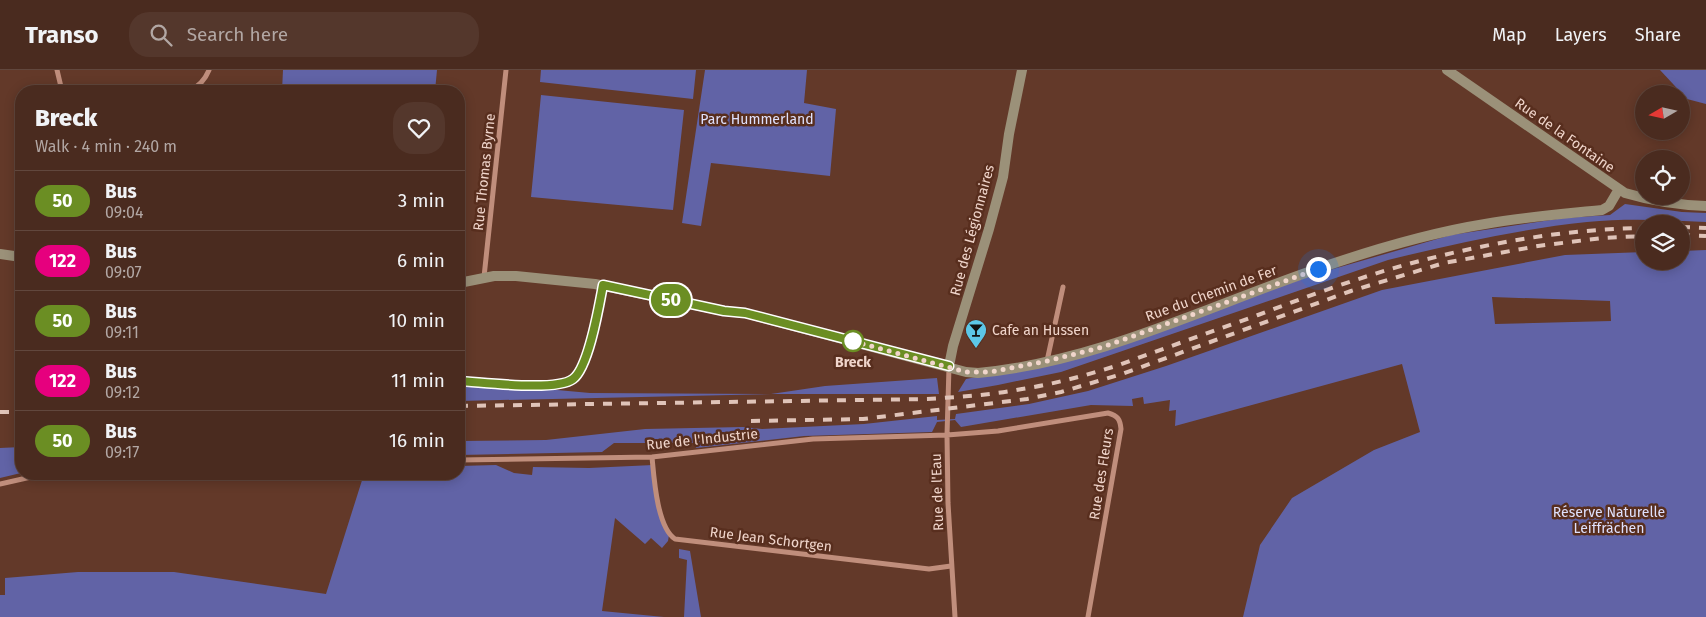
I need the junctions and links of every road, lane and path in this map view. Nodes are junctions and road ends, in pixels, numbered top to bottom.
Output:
1 (57, 70) edge
2 (209, 70) edge
3 (506, 70) edge
4 (1022, 70) edge
5 (1447, 70) edge
6 (61, 85) edge
7 (198, 85) edge
8 (1619, 189) junction
9 (1706, 206) edge
10 (0, 254) edge
11 (15, 256) edge
12 (484, 277) junction
13 (465, 281) edge
14 (603, 285) junction
15 (1063, 287) dead end
16 (1047, 361) junction
17 (949, 366) junction
18 (465, 381) edge
19 (947, 435) junction
20 (652, 457) junction
21 (465, 460) edge
22 (18, 480) edge
23 (0, 484) edge
24 (951, 566) junction
25 (955, 617) edge
26 (1088, 617) edge

1 - 6 street
2 - 7 street
3 - 12 street, Rue Thomas Byrne
4 - 17 main road, Rue des Légionnaires
5 - 8 main road, Rue de la Fontaine
8 - 9 main road, Rue de la Fontaine
8 - 16 main road, Rue du Chemin de Fer
10 - 11 main road
12 - 13 main road, Rue du Chemin de Fer
12 - 14 main road, Rue du Chemin de Fer
14 - 17 main road, Rue du Chemin de Fer
14 - 18 street
15 - 16 street
16 - 17 main road, Rue du Chemin de Fer
17 - 19 street, Rue de l'Eau
19 - 20 street, Rue de l'Industrie
19 - 24 street, Rue de l'Eau
19 - 26 street, Rue des Fleurs
20 - 21 street, Rue de l'Industrie
20 - 24 street, Rue Jean Schortgen
22 - 23 street
24 - 25 street, Rue de l'Eau

